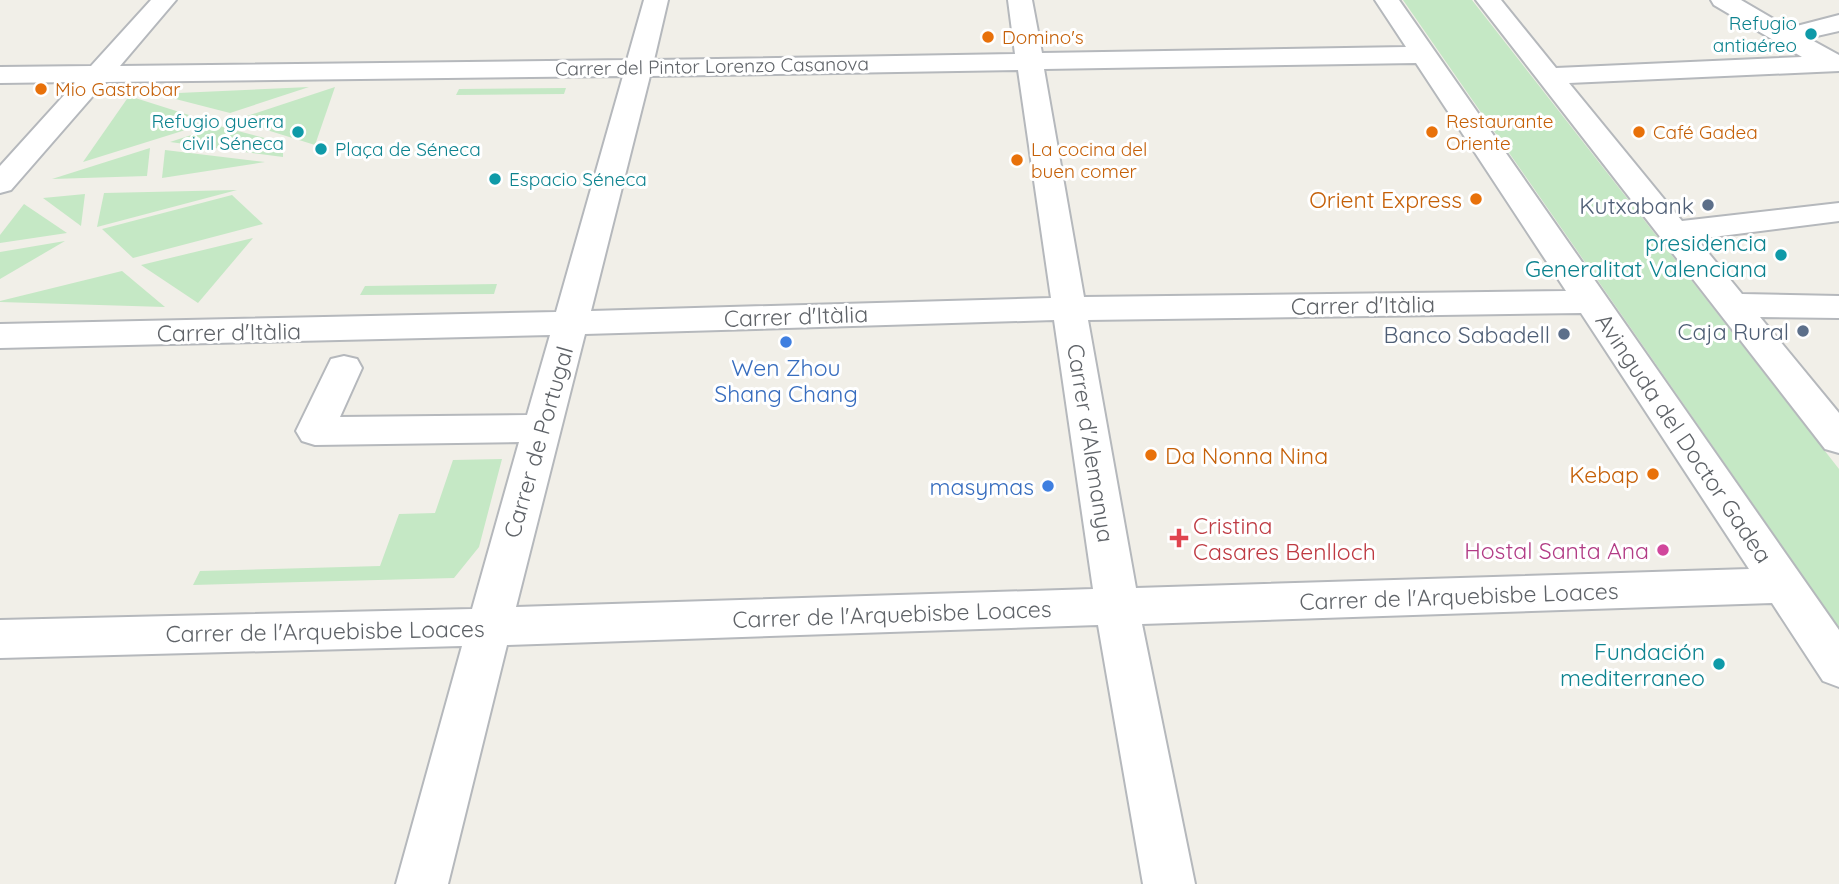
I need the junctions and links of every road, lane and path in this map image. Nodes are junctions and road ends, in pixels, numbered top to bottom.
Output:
1 (164, 0) edge
2 (656, 0) edge
3 (1020, 0) edge
4 (1387, 0) edge
5 (1488, 0) edge
6 (1723, 0) edge
7 (1839, 23) edge
8 (1786, 36) junction
9 (1424, 55) junction
10 (1028, 59) junction
11 (1837, 65) edge
12 (638, 68) junction
13 (98, 74) junction
14 (0, 75) edge
15 (1549, 76) junction
16 (0, 184) edge
17 (1839, 212) edge
18 (1673, 232) junction
19 (1592, 302) junction
20 (1732, 305) junction
21 (1839, 307) edge
22 (1070, 309) junction
23 (573, 323) junction
24 (0, 336) edge
25 (344, 368) dead end
26 (523, 428) dead end
27 (1839, 439) edge
28 (1784, 585) junction
29 (1117, 607) junction
30 (488, 627) junction
31 (0, 639) edge
32 (1839, 667) edge
33 (422, 884) edge
34 (1169, 884) edge

1 - 13 street
2 - 12 street, Carrer de Portugal
3 - 10 street, Carrer d'Alemanya
4 - 9 street, Avinguda del Doctor Gadea
5 - 15 street
6 - 8 street
7 - 8 street
8 - 11 street
9 - 10 street, Carrer del Pintor Lorenzo Casanova
9 - 19 street, Avinguda del Doctor Gadea
10 - 12 street, Carrer del Pintor Lorenzo Casanova
10 - 22 street, Carrer d'Alemanya
11 - 15 street
12 - 13 street, Carrer del Pintor Lorenzo Casanova
12 - 23 street, Carrer de Portugal
13 - 14 street, Carrer del Pintor Lorenzo Casanova
13 - 16 street
15 - 18 street
17 - 18 street
18 - 20 street
19 - 22 street, Carrer d'Itàlia
19 - 28 street, Avinguda del Doctor Gadea
20 - 21 street
20 - 27 street
22 - 23 street, Carrer d'Itàlia
22 - 29 street, Carrer d'Alemanya
23 - 24 street, Carrer d'Itàlia
23 - 30 street, Carrer de Portugal
25 - 26 street
28 - 29 street, Carrer de l'Arquebisbe Loaces
28 - 32 street, Avinguda del Doctor Gadea
29 - 30 street, Carrer de l'Arquebisbe Loaces
29 - 34 street, Carrer d'Alemanya
30 - 31 street, Carrer de l'Arquebisbe Loaces
30 - 33 street, Carrer de Portugal

